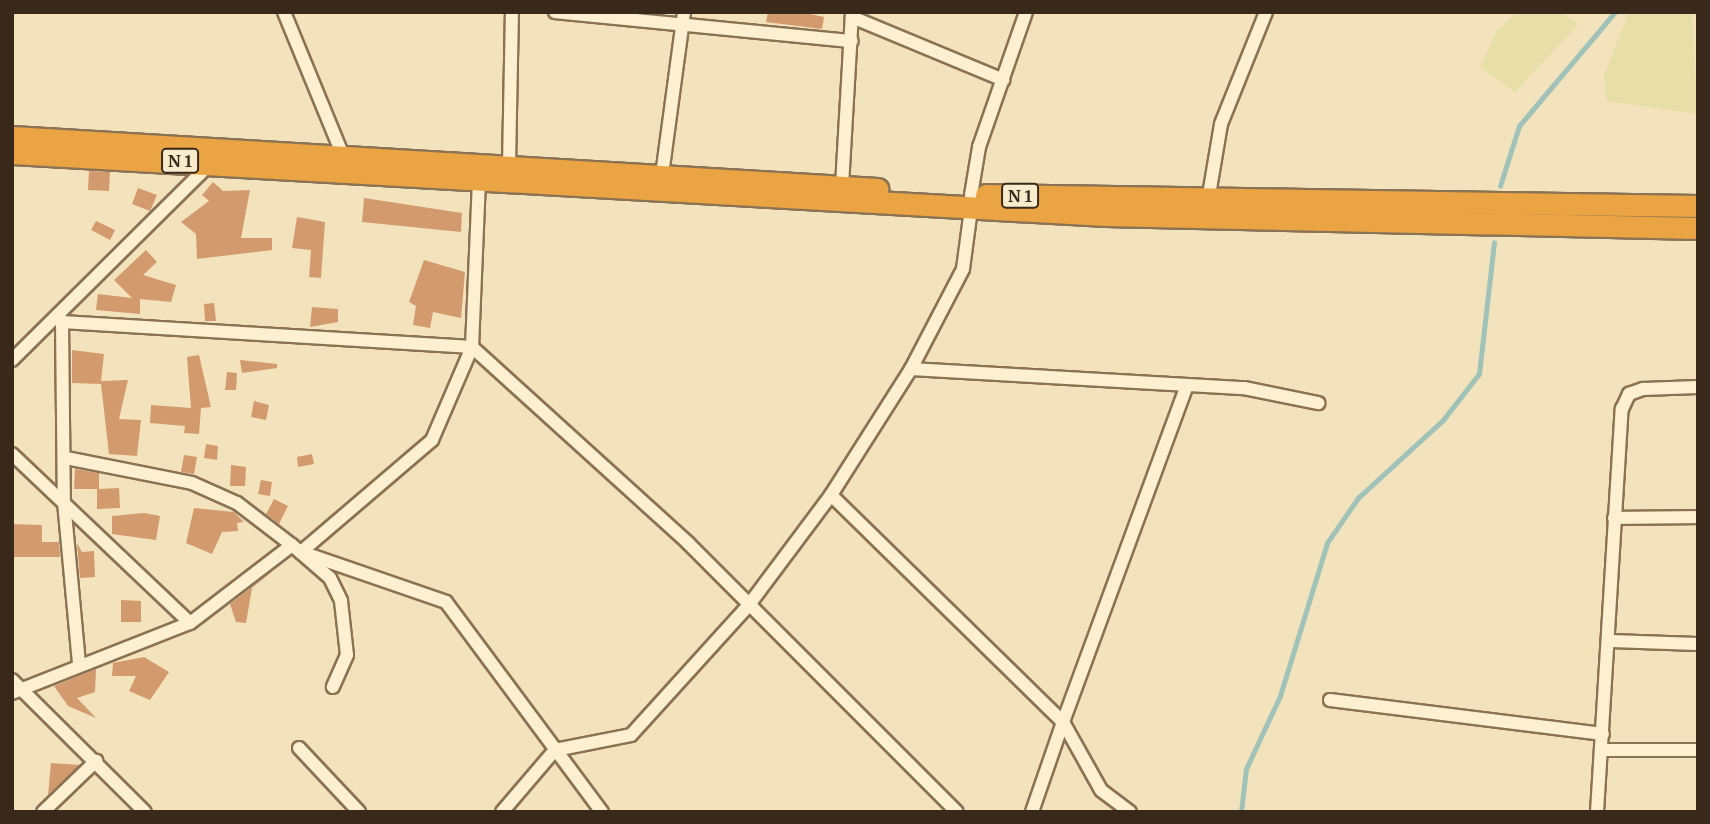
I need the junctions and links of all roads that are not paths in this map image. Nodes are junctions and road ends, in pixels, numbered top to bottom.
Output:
1 (284, 12) edge
2 (512, 12) edge
3 (555, 12) edge
4 (1026, 12) edge
5 (1266, 12) edge
6 (852, 14) edge
7 (684, 16) edge
8 (852, 41) junction
9 (1003, 80) junction
10 (12, 137) edge
11 (12, 153) edge
12 (214, 155) junction
13 (345, 162) junction
14 (509, 165) junction
15 (662, 175) junction
16 (479, 178) junction
17 (842, 186) junction
18 (886, 196) junction
19 (1208, 201) junction
20 (971, 202) junction
21 (1698, 206) edge
22 (1698, 228) edge
23 (60, 318) junction
24 (472, 348) junction
25 (12, 360) edge
26 (911, 369) junction
27 (1187, 385) junction
28 (1698, 387) edge
29 (1318, 403) dead end
30 (12, 454) edge
31 (65, 458) junction
32 (831, 495) junction
33 (64, 502) junction
34 (1698, 516) edge
35 (1614, 517) junction
36 (296, 549) junction
37 (748, 606) junction
38 (190, 623) junction
39 (1611, 641) junction
40 (1698, 644) edge
41 (79, 665) junction
42 (14, 687) edge
43 (333, 687) dead end
44 (1330, 701) dead end
45 (1063, 722) junction
46 (1603, 734) junction
47 (299, 748) dead end
48 (555, 750) junction
49 (1602, 750) junction
50 (1698, 750) edge
51 (96, 761) junction
52 (43, 812) edge
53 (145, 812) edge
54 (359, 812) edge
55 (502, 812) edge
56 (602, 812) edge
57 (957, 812) edge
58 (1032, 812) edge
59 (1130, 812) edge
60 (1597, 812) edge

1 - 13 street
2 - 14 street
3 - 7 street
4 - 9 street
5 - 19 street
6 - 8 street
6 - 9 street
7 - 8 street
7 - 15 street
8 - 17 street
9 - 20 street
10 - 12 highway, N 1
11 - 12 highway, N 1
12 - 13 highway, N 1
12 - 23 street
13 - 14 highway, N 1
13 - 16 highway, N 1
14 - 15 highway, N 1
15 - 17 highway, N 1
16 - 18 highway, N 1
16 - 24 street
17 - 18 highway, N 1
18 - 20 highway, N 1
19 - 20 highway, N 1
19 - 21 highway, N 1
20 - 22 highway, N 1
20 - 26 street
23 - 24 street
23 - 25 street
23 - 31 street
24 - 36 street
24 - 37 street
26 - 27 street
26 - 32 street
27 - 29 street
27 - 45 street
28 - 35 street
30 - 33 street
31 - 33 street
31 - 36 street
32 - 37 street
32 - 45 street
33 - 38 street
33 - 41 street
34 - 35 street
35 - 39 street
36 - 38 street
36 - 43 street
36 - 48 street
37 - 48 street
37 - 57 street
38 - 41 street
39 - 40 street
39 - 46 street
41 - 42 street
42 - 51 street
44 - 46 street
45 - 58 street
45 - 59 street
46 - 49 street
47 - 54 street
48 - 55 street
48 - 56 street
49 - 50 street
49 - 60 street
51 - 52 street
51 - 53 street

